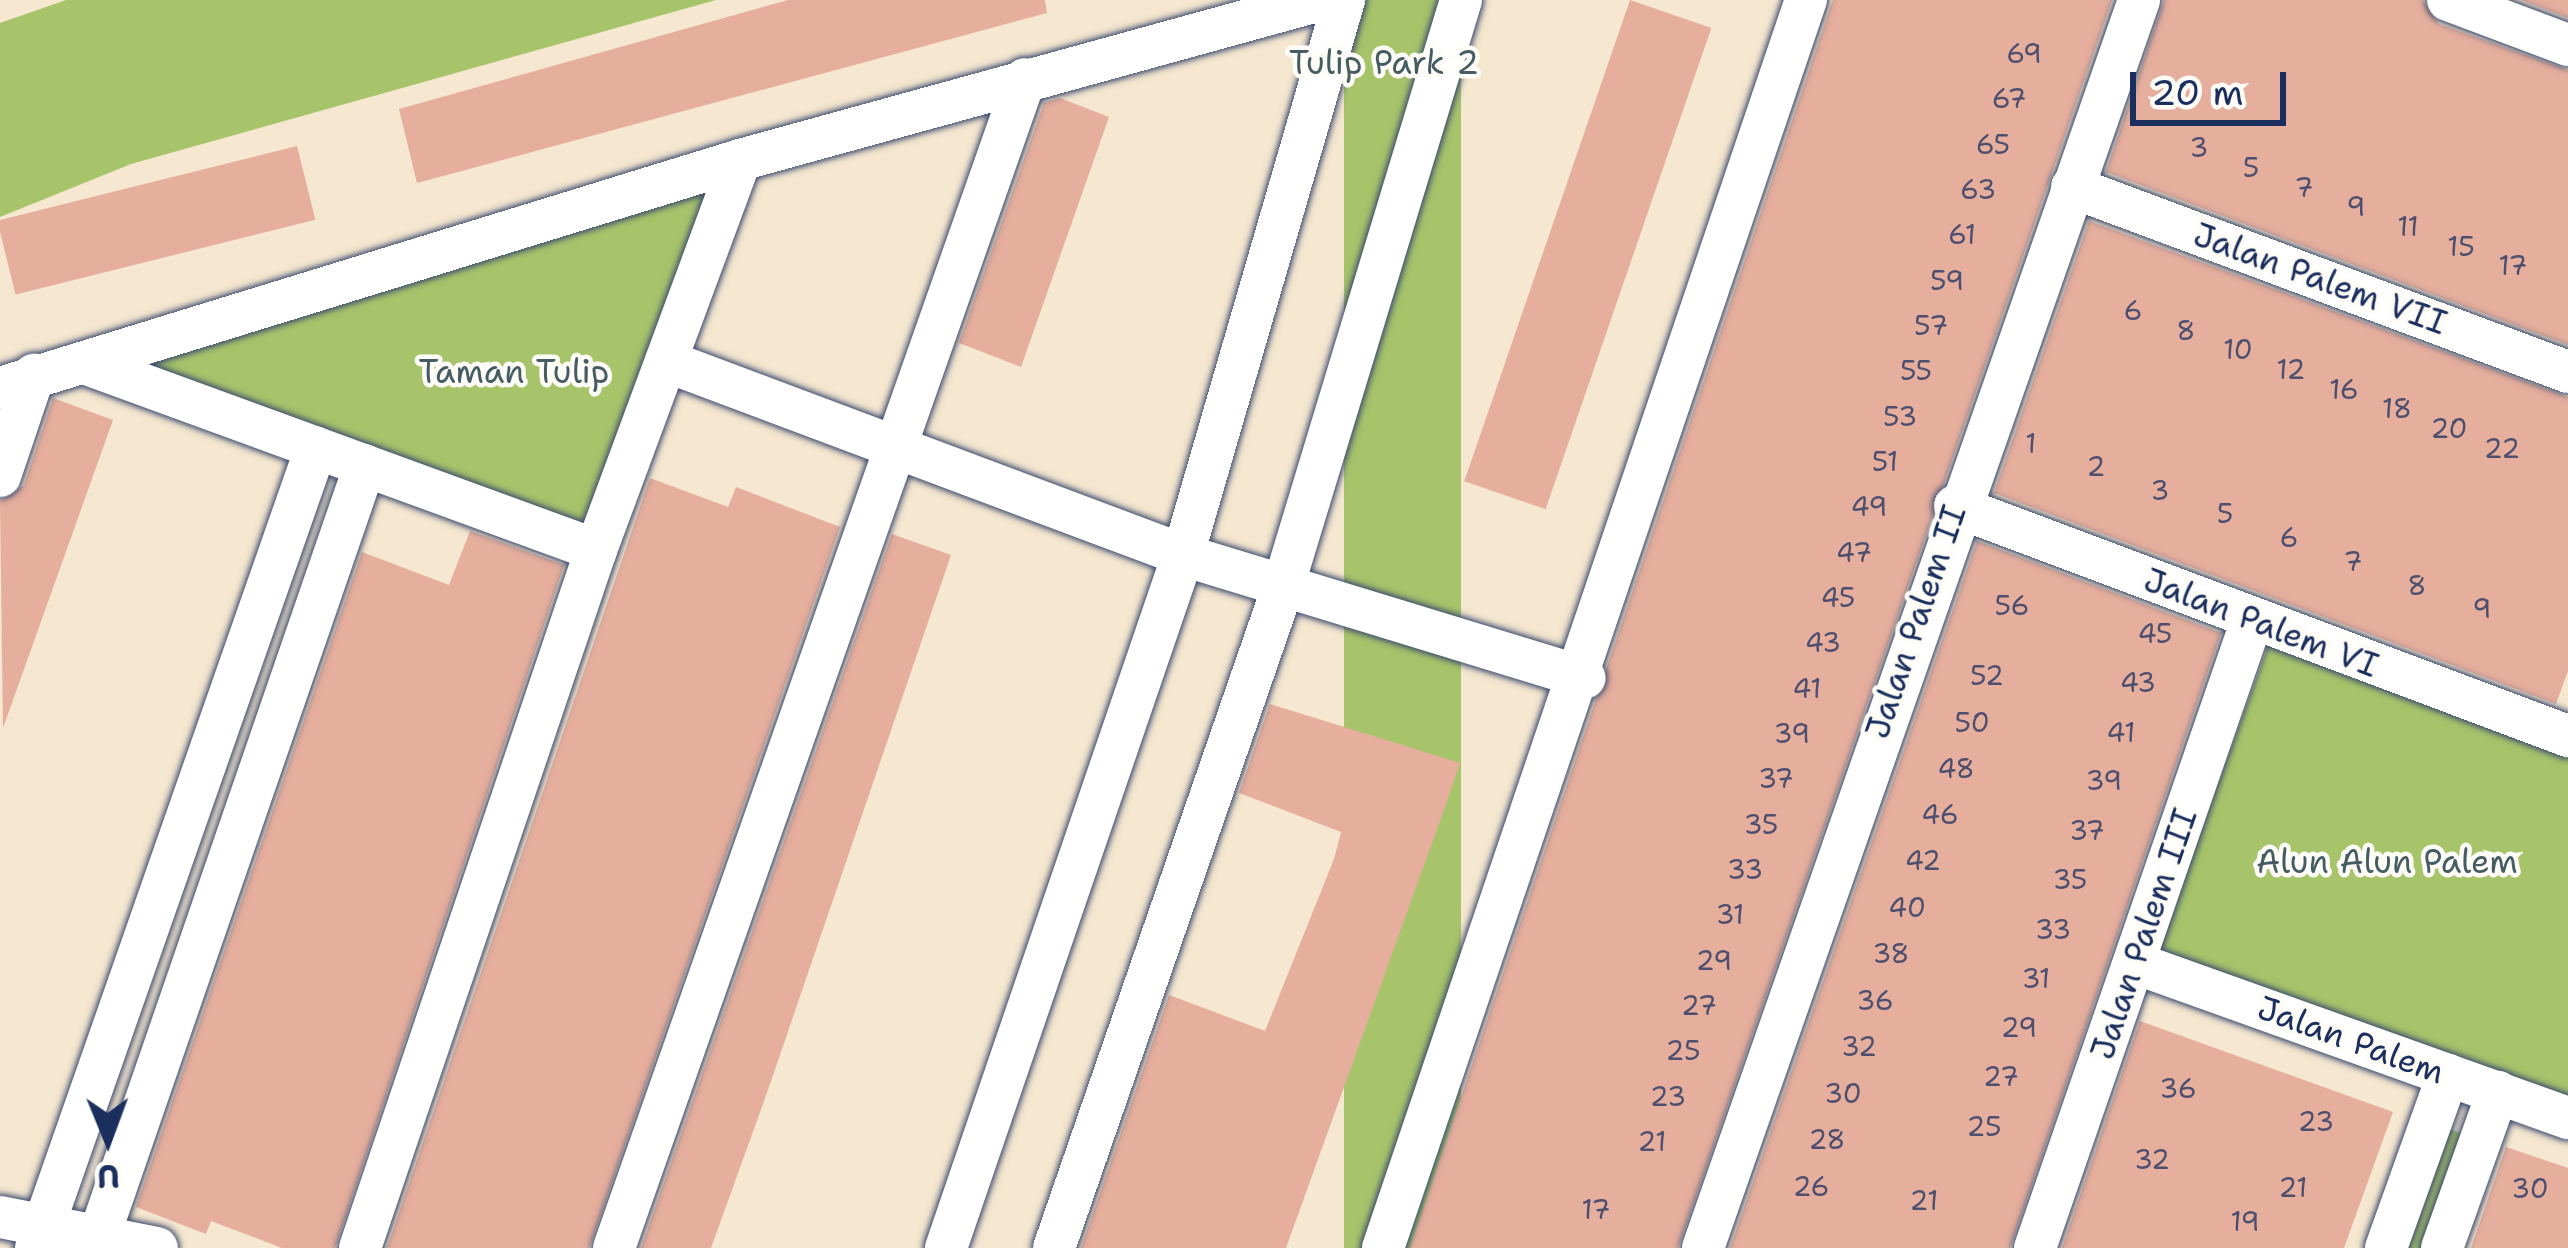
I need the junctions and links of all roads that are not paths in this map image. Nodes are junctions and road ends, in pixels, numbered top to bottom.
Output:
1 (1322, 0) edge
2 (1344, 0) edge
3 (1461, 0) edge
4 (1806, 0) edge
5 (2139, 0) edge
6 (2449, 0) edge
7 (2568, 45) edge
8 (1025, 79) junction
9 (740, 160) junction
10 (2072, 187) junction
11 (666, 361) junction
12 (84, 363) junction
13 (2568, 372) edge
14 (17, 382) edge
15 (891, 438) junction
16 (316, 448) junction
17 (364, 465) junction
18 (0, 476) edge
19 (1955, 506) junction
20 (596, 550) junction
21 (1184, 555) junction
22 (1283, 587) junction
23 (2252, 620) junction
24 (1585, 678) junction
25 (2568, 736) edge
26 (2135, 963) junction
27 (2448, 1075) junction
28 (2498, 1092) junction
29 (2568, 1118) edge
30 (0, 1217) edge
31 (40, 1236) edge
32 (97, 1240) edge
33 (157, 1248) edge
34 (360, 1248) edge
35 (614, 1248) edge
36 (946, 1248) edge
37 (1054, 1248) edge
38 (1383, 1248) edge
39 (1703, 1248) edge
40 (2035, 1248) edge
41 (2386, 1248) edge
42 (2442, 1248) edge

1 - 8 street
2 - 21 street
3 - 22 street
4 - 24 street
5 - 10 street, Jalan Palem II
6 - 7 street
8 - 9 street
8 - 15 street
9 - 11 street
9 - 12 street
10 - 13 street, Jalan Palem VII
10 - 19 street, Jalan Palem II
11 - 15 street
11 - 20 street
12 - 14 street
12 - 16 street
14 - 18 street
15 - 21 street
15 - 35 street
16 - 17 street
16 - 31 street
17 - 20 street
17 - 32 street
19 - 23 street, Jalan Palem VI
19 - 39 street, Jalan Palem II
20 - 34 street
21 - 22 street
21 - 36 street
22 - 24 street
22 - 37 street
23 - 25 street, Jalan Palem VI
23 - 26 street, Jalan Palem III
24 - 38 street
26 - 27 street, Jalan Palem
26 - 40 street, Jalan Palem III
27 - 28 street, Jalan Palem
27 - 41 street
28 - 29 street, Jalan Palem
28 - 42 street
30 - 31 street
31 - 32 street
32 - 33 street

